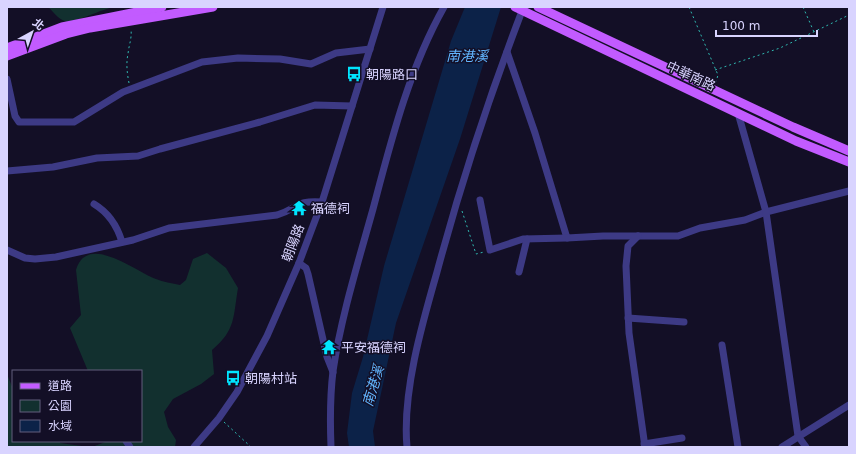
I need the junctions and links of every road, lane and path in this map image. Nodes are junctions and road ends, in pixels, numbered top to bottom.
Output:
1 (162, 7) edge
2 (213, 7) edge
3 (383, 7) edge
4 (444, 7) edge
5 (538, 7) edge
6 (688, 7) edge
7 (803, 7) edge
8 (195, 8) edge
9 (518, 8) edge
10 (849, 16) edge
11 (130, 20) junction
12 (814, 32) junction
13 (7, 48) edge
14 (370, 49) junction
15 (506, 52) junction
16 (7, 56) edge
17 (715, 70) junction
18 (7, 79) edge
19 (131, 89) junction
20 (714, 91) junction
21 (352, 106) junction
22 (738, 113) junction
23 (813, 136) junction
24 (808, 146) junction
25 (849, 151) edge
26 (849, 162) edge
27 (7, 171) edge
28 (849, 191) edge
29 (480, 200) dead end
30 (322, 202) junction
31 (94, 204) dead end
32 (455, 207) junction
33 (766, 212) junction
34 (638, 236) junction
35 (567, 238) junction
36 (527, 239) junction
37 (122, 242) junction
38 (7, 250) edge
39 (490, 250) junction
40 (299, 263) junction
41 (519, 272) dead end
42 (628, 318) junction
43 (684, 322) dead end
44 (722, 345) dead end
45 (333, 372) junction
46 (849, 406) edge
47 (219, 418) junction
48 (798, 436) junction
49 (682, 438) dead end
50 (644, 445) edge
51 (194, 447) edge
52 (251, 447) edge
53 (331, 447) edge
54 (407, 447) edge
55 (738, 447) edge
56 (782, 447) edge
57 (806, 447) edge

1 - 13 main road
2 - 8 main road
3 - 14 street, 朝陽路
4 - 45 street
5 - 20 main road, 中華南路
6 - 17 path
7 - 12 path
8 - 11 main road
9 - 15 street
9 - 22 main road, 中華南路
10 - 12 path
11 - 16 main road
11 - 19 path
12 - 17 path
14 - 19 street
14 - 21 street, 朝陽路
15 - 32 street
15 - 35 street
17 - 20 path
18 - 19 street
20 - 23 main road, 中華南路
21 - 27 street
21 - 30 street, 朝陽路
22 - 24 main road, 中華南路
22 - 33 street
23 - 24 main road
23 - 25 main road, 中華南路
24 - 26 main road, 中華南路
28 - 33 street
29 - 39 street
30 - 37 street
30 - 40 street, 朝陽路
31 - 37 street
32 - 39 path
32 - 54 street
33 - 34 street
33 - 48 street
34 - 35 street
34 - 42 street
35 - 36 street
36 - 39 street
36 - 41 street
37 - 38 street
40 - 45 street
40 - 47 street, 朝陽路
42 - 43 street
42 - 50 street
44 - 55 street
45 - 53 street
46 - 48 street
47 - 51 street, 朝陽路
47 - 52 path
48 - 56 street
48 - 57 street
49 - 50 street

